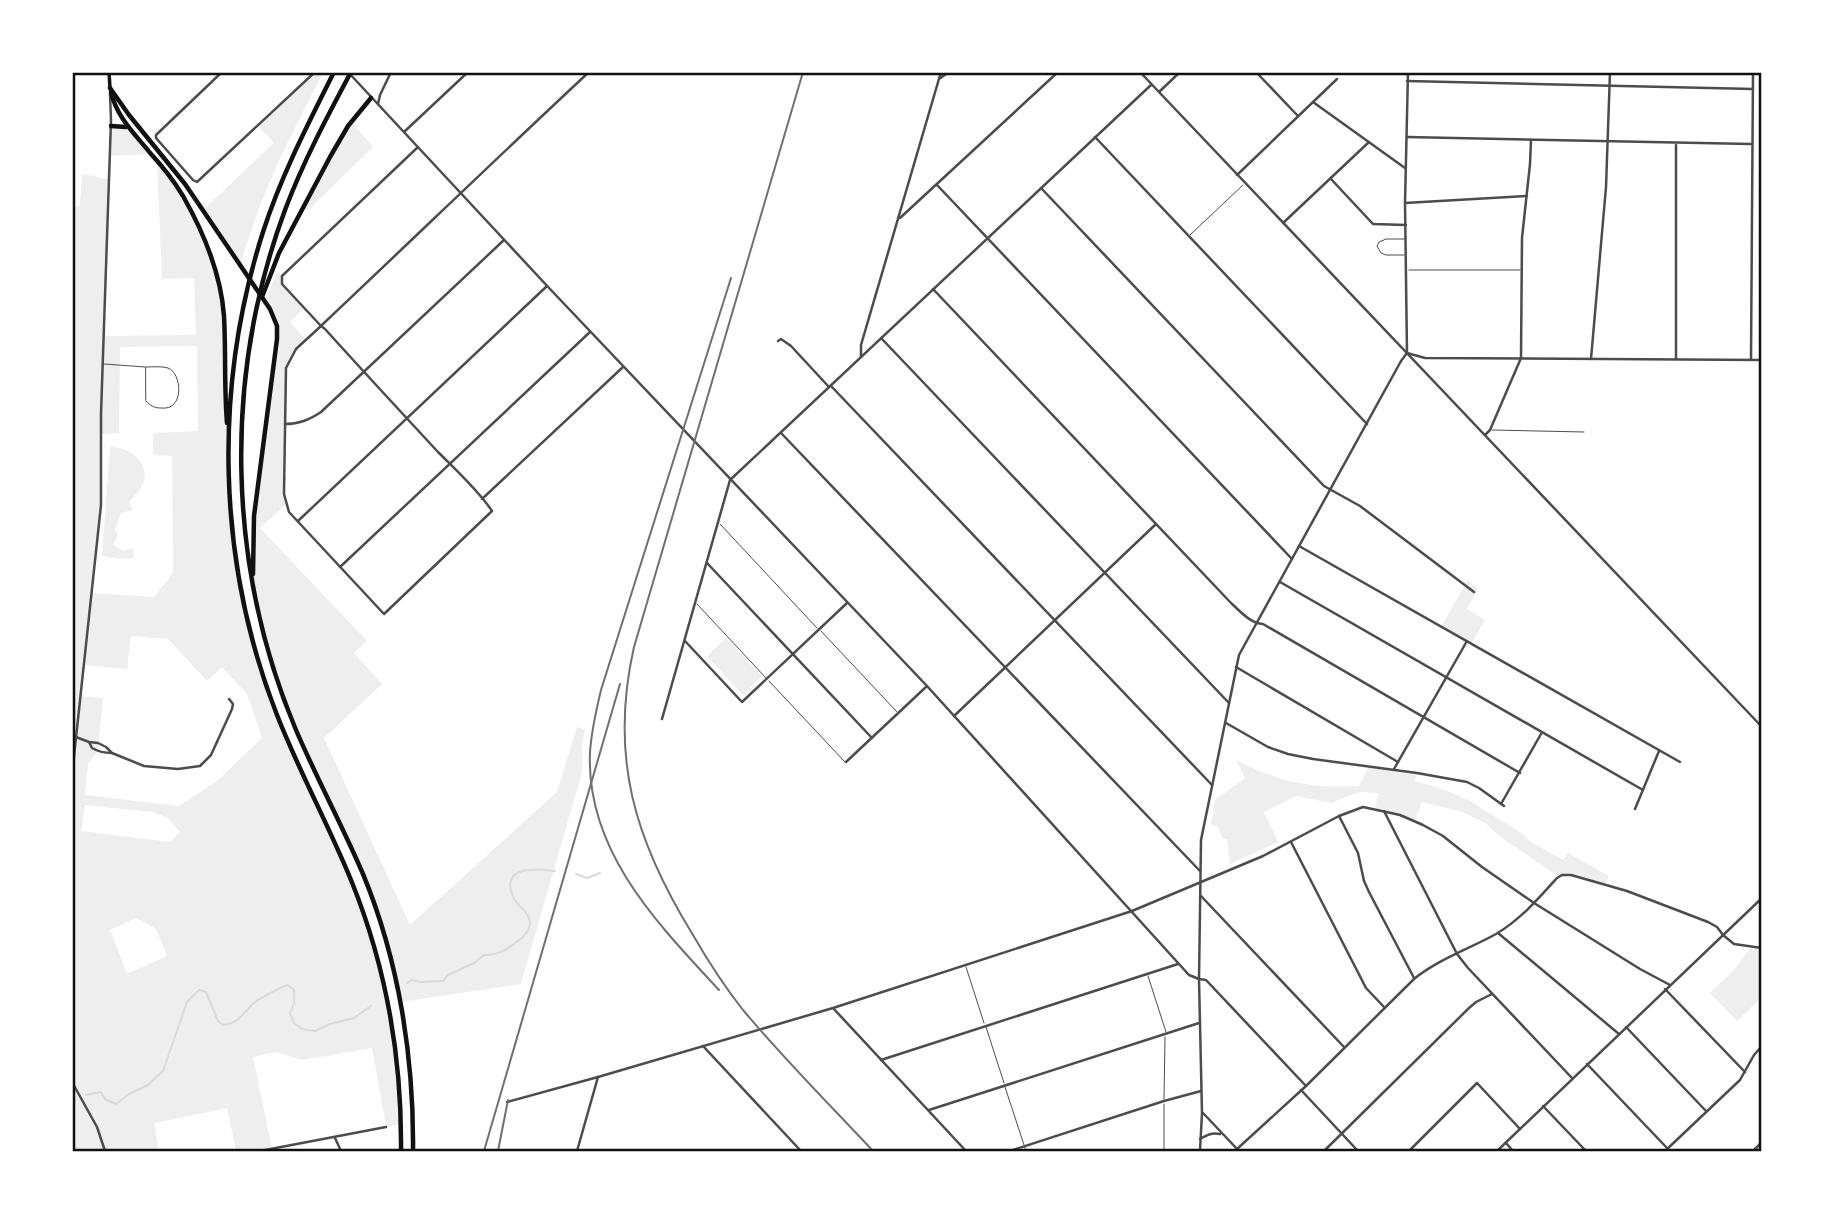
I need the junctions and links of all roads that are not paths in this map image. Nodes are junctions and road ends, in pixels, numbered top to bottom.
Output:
1 (109, 72) edge
2 (222, 72) edge
3 (315, 72) edge
4 (334, 72) edge
5 (349, 72) edge
6 (391, 72) edge
7 (468, 72) edge
8 (589, 72) edge
9 (941, 72) edge
10 (949, 72) edge
11 (1058, 72) edge
12 (1140, 72) edge
13 (1180, 72) edge
14 (1256, 72) edge
15 (1408, 72) edge
16 (1610, 72) edge
17 (1753, 72) edge
18 (939, 79) junction
19 (1337, 79) dead end
20 (1407, 81) junction
21 (1152, 85) junction
22 (1610, 86) junction
23 (110, 88) junction
24 (1753, 89) junction
25 (1159, 92) junction
26 (371, 98) junction
27 (1313, 102) junction
28 (377, 104) junction
29 (1298, 116) junction
30 (111, 123) junction
31 (127, 127) junction
32 (404, 132) junction
33 (1094, 137) junction
34 (1407, 137) junction
35 (1531, 140) junction
36 (1369, 142) junction
37 (1608, 142) junction
38 (1676, 144) junction
39 (1751, 144) junction
40 (418, 148) junction
41 (1405, 168) junction
42 (1237, 175) junction
43 (1330, 178) junction
44 (1245, 183) junction
45 (937, 186) junction
46 (1041, 188) junction
47 (460, 192) junction
48 (1527, 196) junction
49 (1405, 202) junction
50 (898, 221) junction
51 (1283, 223) junction
52 (1406, 225) junction
53 (1189, 236) junction
54 (987, 239) junction
55 (1406, 239) junction
56 (504, 240) junction
57 (1406, 255) junction
58 (1521, 270) junction
59 (1406, 271) junction
60 (547, 286) junction
61 (933, 289) junction
62 (255, 314) junction
63 (321, 326) junction
64 (590, 332) junction
65 (881, 338) junction
66 (778, 341) dead end
67 (1407, 353) junction
68 (861, 357) junction
69 (1521, 358) junction
70 (1591, 359) junction
71 (1676, 359) junction
72 (1751, 360) junction
73 (1762, 360) edge
74 (102, 364) junction
75 (146, 367) junction
76 (624, 367) junction
77 (364, 372) junction
78 (830, 386) junction
79 (407, 418) junction
80 (285, 424) junction
81 (1367, 424) junction
82 (1490, 430) junction
83 (1584, 432) dead end
84 (781, 433) junction
85 (1485, 435) junction
86 (228, 437) junction
87 (450, 464) junction
88 (730, 480) junction
89 (1331, 490) junction
90 (482, 499) junction
91 (298, 520) junction
92 (718, 523) junction
93 (1156, 524) junction
94 (1299, 546) junction
95 (1292, 559) junction
96 (706, 563) junction
97 (340, 567) junction
98 (1105, 573) junction
99 (1280, 582) junction
100 (253, 587) junction
101 (1474, 592) dead end
102 (696, 603) junction
103 (847, 603) junction
104 (1055, 621) junction
105 (1256, 624) junction
106 (819, 630) junction
107 (685, 641) junction
108 (1467, 641) junction
109 (793, 654) junction
110 (1236, 667) junction
111 (1005, 668) junction
112 (1447, 677) junction
113 (767, 679) junction
114 (927, 686) junction
115 (229, 699) dead end
116 (1229, 703) junction
117 (899, 713) junction
118 (954, 716) junction
119 (1424, 716) junction
120 (662, 719) dead end
121 (1226, 723) junction
122 (1762, 727) edge
123 (1542, 733) junction
124 (76, 737) junction
125 (872, 738) junction
126 (89, 742) junction
127 (1659, 751) junction
128 (112, 753) junction
129 (846, 762) joint
130 (1398, 762) junction
131 (1680, 762) dead end
132 (1394, 770) junction
133 (1520, 773) junction
134 (72, 775) edge
135 (1212, 785) junction
136 (1643, 790) junction
137 (1635, 808) dead end
138 (1384, 811) junction
139 (1339, 816) junction
140 (1291, 842) junction
141 (1200, 872) junction
142 (1201, 882) junction
143 (1201, 896) junction
144 (1762, 898) edge
145 (1534, 903) junction
146 (1132, 911) junction
147 (1498, 933) junction
148 (1723, 935) junction
149 (1762, 948) edge
150 (1457, 954) junction
151 (1178, 964) junction
152 (966, 965) junction
153 (1147, 974) junction
154 (1199, 979) junction
155 (1414, 979) junction
156 (1670, 985) junction
157 (1665, 989) junction
158 (1492, 994) junction
159 (833, 1007) junction
160 (1384, 1007) junction
161 (1200, 1023) junction
162 (985, 1026) junction
163 (1626, 1027) junction
164 (1166, 1034) junction
165 (1619, 1034) junction
166 (703, 1046) junction
167 (1345, 1047) junction
168 (1762, 1047) edge
169 (881, 1060) junction
170 (1587, 1064) junction
171 (1745, 1072) junction
172 (598, 1077) junction
173 (1572, 1078) junction
174 (72, 1084) edge
175 (1306, 1086) junction
176 (1005, 1087) junction
177 (1301, 1090) junction
178 (1202, 1091) junction
179 (1164, 1101) junction
180 (507, 1102) dead end
181 (1543, 1106) junction
182 (929, 1110) junction
183 (1706, 1111) junction
184 (1202, 1112) junction
185 (386, 1127) dead end
186 (1520, 1129) junction
187 (1223, 1134) junction
188 (1342, 1134) junction
189 (334, 1137) junction
190 (1200, 1139) junction
191 (1762, 1142) edge
192 (1506, 1143) junction
193 (1025, 1149) edge
194 (1238, 1150) edge
195 (1666, 1150) edge
196 (106, 1151) edge
197 (260, 1151) edge
198 (341, 1151) edge
199 (401, 1151) edge
200 (413, 1151) edge
201 (577, 1151) edge
202 (801, 1151) edge
203 (966, 1151) edge
204 (1010, 1151) edge
205 (1164, 1151) edge
206 (1200, 1151) edge
207 (1324, 1151) edge
208 (1358, 1151) edge
209 (1409, 1151) edge
210 (1497, 1151) edge
211 (1513, 1151) edge
212 (1586, 1151) edge
213 (1753, 1151) edge

1 - 23 main road
2 - 3 street
4 - 86 highway
5 - 26 street
5 - 62 highway
6 - 28 street
7 - 32 street
8 - 47 street
9 - 18 street
10 - 18 street
11 - 45 street
12 - 21 street
13 - 25 street
14 - 29 street
15 - 20 street
16 - 22 street
17 - 24 street
18 - 50 street
19 - 27 street
20 - 22 street
20 - 34 street
21 - 25 street
21 - 33 street
22 - 24 street
22 - 37 street
23 - 30 street
23 - 31 highway
23 - 100 highway
24 - 39 street
25 - 42 street
26 - 28 street
26 - 62 highway
27 - 29 street
27 - 36 street
28 - 32 street
29 - 42 street
30 - 31 highway
30 - 74 street
31 - 86 highway
32 - 40 street
33 - 46 street
33 - 53 street
34 - 35 street
34 - 41 street
35 - 37 street
35 - 48 street
36 - 41 street
36 - 43 street
37 - 38 street
37 - 70 street
38 - 39 street
38 - 71 street
39 - 72 street
40 - 47 street
40 - 63 street
41 - 49 street
42 - 44 street
43 - 51 street
43 - 52 street
44 - 51 street
44 - 53 lane
45 - 50 street
45 - 54 street
46 - 54 street
46 - 89 street
47 - 56 street
47 - 63 street
48 - 49 street
48 - 58 street
49 - 52 street
50 - 68 street
51 - 67 street
52 - 55 street
53 - 81 street
54 - 61 street
54 - 95 street
55 - 57 street
55 - 57 lane
56 - 60 street
56 - 77 street
57 - 59 street
58 - 59 lane
58 - 69 street
59 - 67 street
60 - 64 street
60 - 79 street
61 - 65 street
61 - 93 street
62 - 100 highway
63 - 77 street
63 - 80 street
64 - 76 street
64 - 87 street
65 - 68 street
65 - 98 street
66 - 78 street
67 - 69 street
67 - 81 street
67 - 85 street
68 - 78 street
69 - 70 street
69 - 82 street
70 - 71 street
71 - 72 street
72 - 73 street
74 - 75 lane
74 - 124 street
75 - 75 lane
76 - 88 street
76 - 90 street
77 - 79 street
77 - 80 street
78 - 84 street
78 - 104 street
79 - 87 street
79 - 91 street
80 - 91 street
81 - 89 street
82 - 83 lane
82 - 85 street
84 - 88 street
84 - 111 street
85 - 122 street
86 - 199 highway
87 - 90 street
87 - 97 street
88 - 92 street
88 - 103 street
89 - 94 street
89 - 101 street
90 - 97 street
91 - 97 street
92 - 96 street
92 - 106 lane
93 - 98 street
93 - 105 street
94 - 95 street
94 - 108 street
95 - 99 street
96 - 102 street
96 - 109 street
98 - 104 street
98 - 116 street
99 - 105 street
99 - 112 street
100 - 200 highway
102 - 107 street
102 - 113 lane
103 - 106 street
103 - 114 street
104 - 111 street
104 - 135 street
105 - 110 street
105 - 119 street
106 - 109 street
106 - 117 lane
107 - 113 street
107 - 120 street
108 - 112 street
108 - 127 street
109 - 113 street
109 - 125 street
110 - 116 street
110 - 130 street
111 - 118 street
111 - 141 street
112 - 119 street
112 - 123 street
113 - 129 lane
114 - 117 street
114 - 118 street
115 - 128 street
116 - 121 street
117 - 125 street
118 - 146 street
119 - 130 street
119 - 133 street
121 - 132 street
121 - 135 street
123 - 133 street
123 - 136 street
124 - 126 street
124 - 134 street
125 - 129 street
126 - 128 street
126 - 128 street
127 - 131 street
127 - 136 street
130 - 132 street
132 - 133 street
135 - 141 street
136 - 137 street
138 - 139 street
138 - 145 street
138 - 150 street
139 - 140 street
139 - 155 street
140 - 142 street
140 - 160 street
141 - 142 street
142 - 143 street
142 - 146 street
143 - 154 street
143 - 167 street
144 - 148 street
145 - 147 street
145 - 148 street
145 - 156 street
146 - 151 street
146 - 152 street
147 - 150 street
147 - 165 street
148 - 149 street
148 - 156 street
150 - 155 street
150 - 158 street
151 - 153 street
151 - 154 street
152 - 159 street
152 - 162 lane
153 - 162 street
153 - 164 lane
154 - 161 street
154 - 175 street
155 - 160 street
156 - 157 street
157 - 163 street
157 - 171 street
158 - 173 street
158 - 188 street
159 - 166 street
159 - 169 street
160 - 167 street
161 - 164 street
161 - 178 street
162 - 169 street
162 - 176 lane
163 - 165 street
163 - 183 street
164 - 176 street
164 - 179 lane
165 - 170 street
166 - 172 street
166 - 202 street
167 - 175 street
168 - 171 street
169 - 182 street
170 - 173 street
170 - 195 street
171 - 183 street
172 - 180 street
172 - 201 street
173 - 181 street
174 - 196 street
175 - 177 street
176 - 182 street
176 - 193 lane
177 - 188 street
177 - 194 street
178 - 179 street
178 - 184 street
179 - 193 street
179 - 205 lane
181 - 186 street
181 - 212 street
182 - 203 street
183 - 195 street
184 - 187 street
184 - 190 street
185 - 189 street
186 - 192 street
186 - 209 street
187 - 190 street
187 - 194 street
188 - 207 street
188 - 208 street
189 - 197 street
189 - 198 street
190 - 206 street
191 - 213 street
192 - 210 street
192 - 211 street
193 - 204 street

